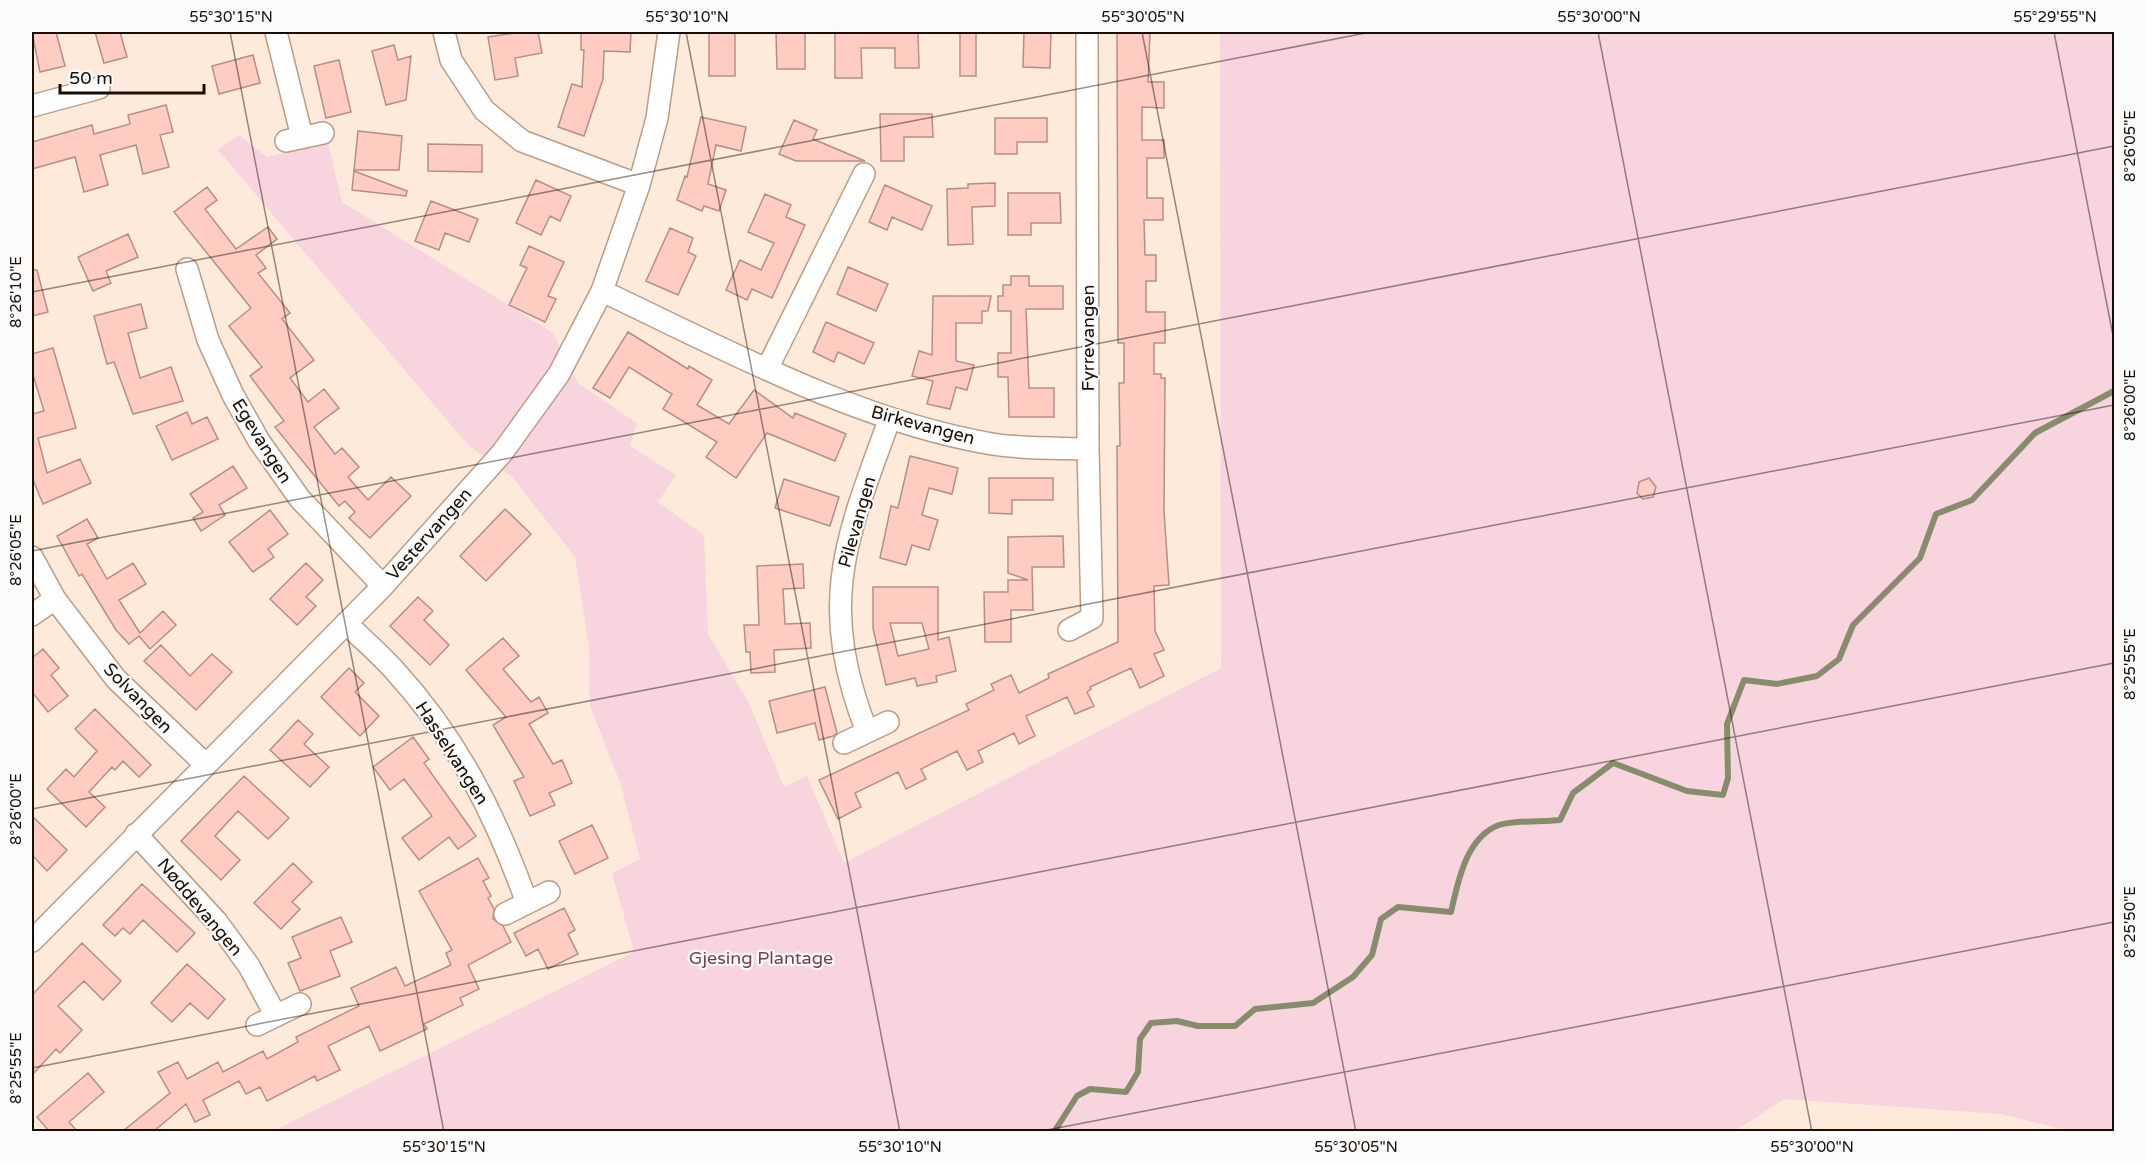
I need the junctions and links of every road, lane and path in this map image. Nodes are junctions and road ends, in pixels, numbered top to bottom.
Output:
1 (276, 32) edge
2 (444, 32) edge
3 (669, 32) edge
4 (1087, 32) edge
5 (99, 88) dead end
6 (32, 106) edge
7 (304, 137) dead end
8 (864, 174) dead end
9 (639, 185) junction
10 (187, 269) dead end
11 (602, 291) junction
12 (767, 369) junction
13 (890, 418) junction
14 (1088, 449) junction
15 (32, 557) edge
16 (383, 586) junction
17 (55, 599) junction
18 (32, 615) edge
19 (346, 623) junction
20 (1069, 630) dead end
21 (888, 722) dead end
22 (867, 732) junction
23 (844, 743) dead end
24 (205, 764) junction
25 (136, 834) junction
26 (549, 892) dead end
27 (527, 903) junction
28 (505, 914) dead end
29 (32, 941) edge
30 (300, 1004) dead end
31 (276, 1016) junction
32 (257, 1025) dead end

1 - 7 street
2 - 9 street
3 - 9 street, Vestervangen
4 - 14 street, Fyrrevangen
5 - 6 street
8 - 12 street
9 - 11 street, Vestervangen
10 - 16 street, Egevangen
11 - 12 street, Birkevangen
11 - 16 street, Vestervangen
12 - 13 street, Birkevangen
13 - 14 street, Birkevangen
13 - 22 street, Pilevangen
14 - 20 street, Fyrrevangen
15 - 17 street, Solvangen
16 - 19 street, Vestervangen
17 - 18 street
17 - 24 street, Solvangen
19 - 24 street, Vestervangen
19 - 27 street, Hasselvangen
21 - 22 street
22 - 23 street
24 - 25 street, Vestervangen
25 - 29 street, Vestervangen
25 - 31 street, Nøddevangen
26 - 27 street
27 - 28 street
30 - 31 street
31 - 32 street

